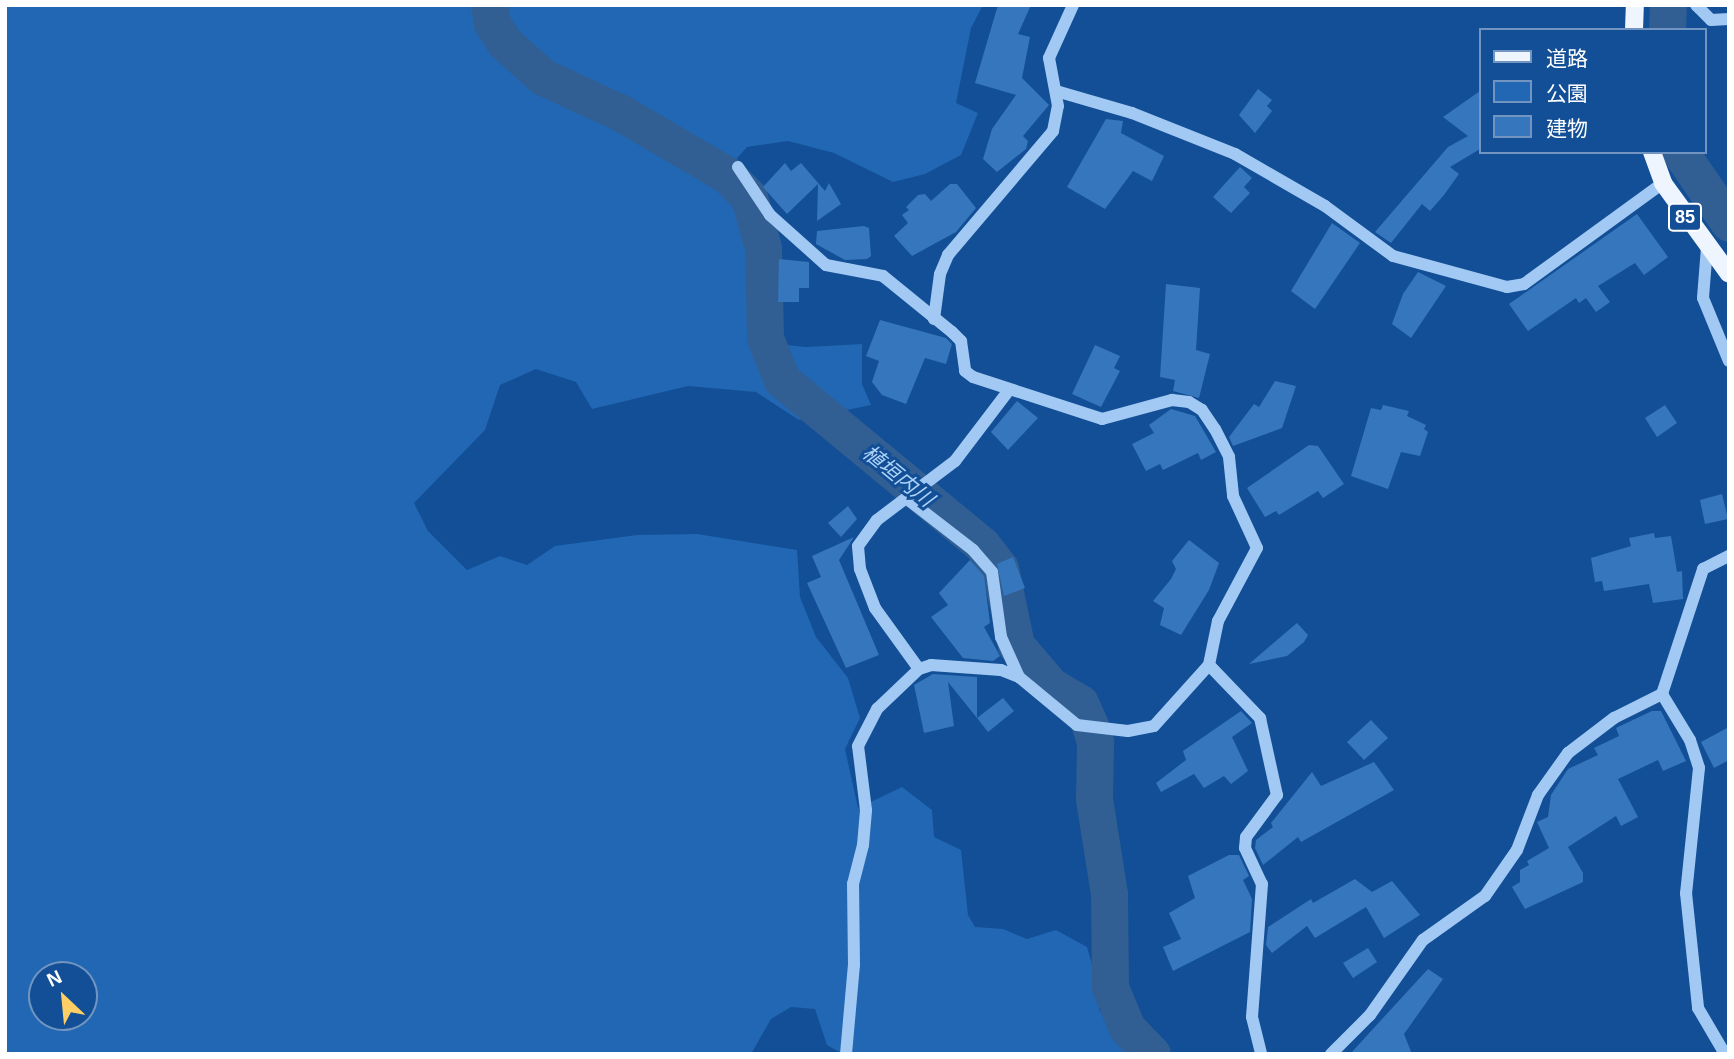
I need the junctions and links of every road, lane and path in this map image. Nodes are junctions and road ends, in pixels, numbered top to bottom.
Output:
1 (1073, 5) edge
2 (1635, 5) edge
3 (1696, 5) edge
4 (1729, 19) edge
5 (1634, 28) edge
6 (1056, 91) junction
7 (1653, 154) edge
8 (738, 167) dead end
9 (1663, 183) junction
10 (1707, 247) junction
11 (1729, 274) edge
12 (934, 320) junction
13 (1729, 361) edge
14 (1009, 390) junction
15 (906, 498) junction
16 (1729, 556) edge
17 (1209, 665) junction
18 (919, 669) junction
19 (1019, 677) junction
20 (1661, 694) junction
21 (846, 1054) edge
22 (1261, 1054) edge
23 (1331, 1054) edge
24 (1725, 1054) edge

1 - 6 street
2 - 5 main road
3 - 4 street
6 - 9 street
6 - 12 street
7 - 9 main road, 85
8 - 12 street
9 - 10 main road, 85
10 - 11 main road, 85
10 - 13 street
12 - 14 street
14 - 15 street
14 - 17 street
15 - 18 street
15 - 19 street
16 - 20 street
17 - 19 street
17 - 22 street
18 - 19 street
18 - 21 street
20 - 23 street
20 - 24 street

